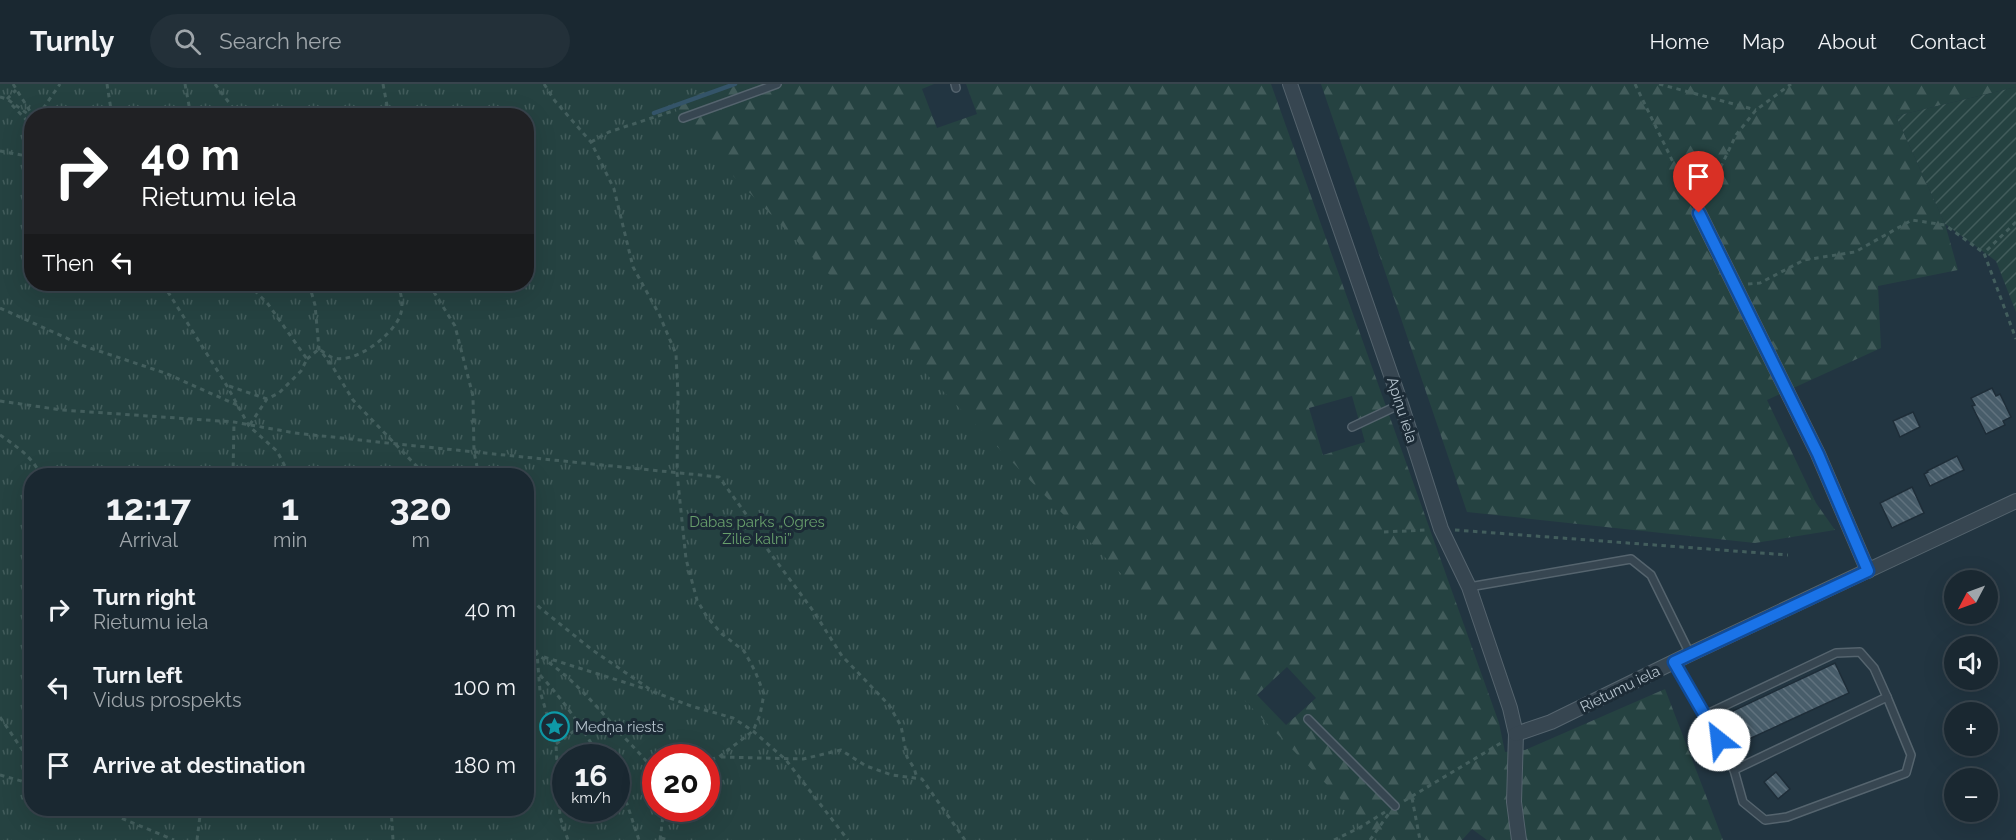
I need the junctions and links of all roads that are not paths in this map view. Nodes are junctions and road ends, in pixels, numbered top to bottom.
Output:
1 (777, 84) edge
2 (1290, 84) edge
3 (683, 118) dead end
4 (1699, 213) road end
5 (1401, 404) junction
6 (1352, 428) dead end
7 (2016, 501) edge
8 (1868, 571) junction
9 (1469, 586) junction
10 (1690, 654) junction
11 (1674, 662) junction
12 (1887, 697) junction
13 (1705, 715) junction
14 (1308, 719) dead end
15 (1516, 734) junction
16 (1734, 770) junction
17 (1395, 806) road end
18 (1519, 840) edge

1 - 3 lane
2 - 5 street, Apiņu iela
4 - 8 street
5 - 6 lane
5 - 9 street, Apiņu iela
7 - 8 street, Rietumu iela
8 - 10 street, Rietumu iela
9 - 10 lane
9 - 15 street, Apiņu iela
10 - 11 street, Rietumu iela
11 - 13 lane
11 - 15 street, Rietumu iela
12 - 13 lane
12 - 16 lane
12 - 16 lane
13 - 16 lane
14 - 17 lane
15 - 18 street, Apiņu iela

